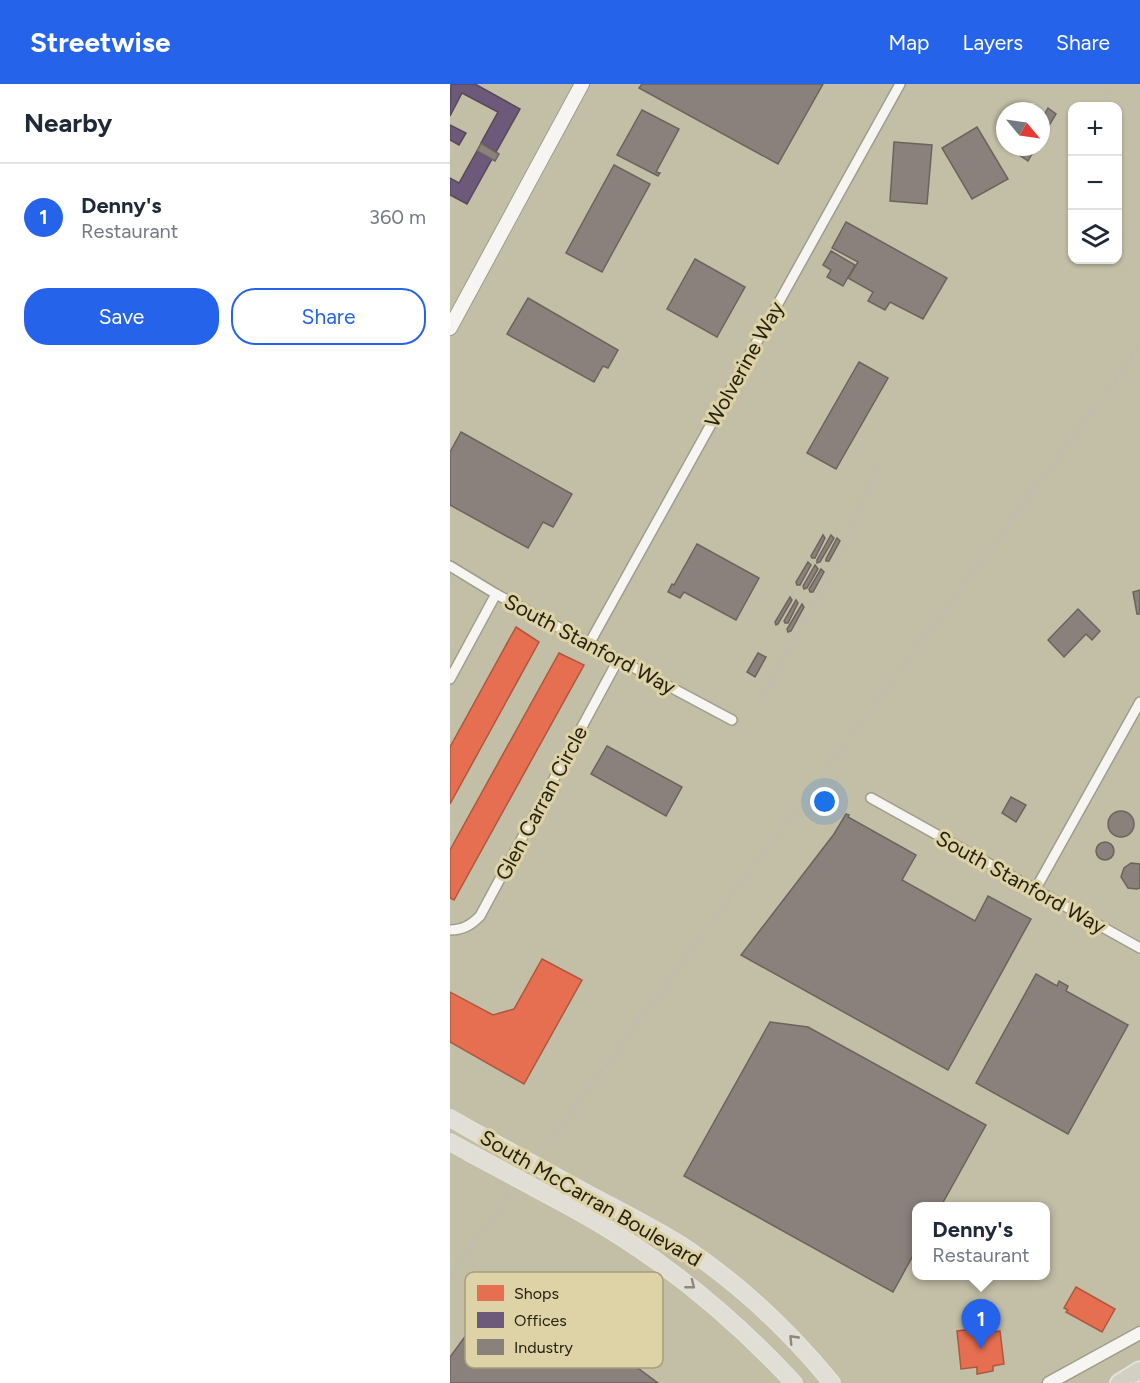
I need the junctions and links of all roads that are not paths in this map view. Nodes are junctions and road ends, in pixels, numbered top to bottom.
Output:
1 (582, 84) edge
2 (900, 84) edge
3 (450, 328) edge
4 (450, 566) edge
5 (496, 594) junction
6 (589, 644) junction
7 (618, 660) junction
8 (450, 679) edge
9 (1140, 702) edge
10 (732, 720) dead end
11 (871, 798) dead end
12 (1035, 890) junction
13 (450, 930) edge
14 (1140, 948) edge
15 (450, 1118) edge
16 (450, 1142) edge
17 (1140, 1333) edge
18 (1140, 1370) edge
19 (794, 1383) edge
20 (832, 1383) edge
21 (1049, 1383) edge
22 (1119, 1383) edge

1 - 3 main road
2 - 6 street, Wolverine Way
4 - 5 street, South Stanford Way
5 - 6 street, South Stanford Way
5 - 8 street
6 - 7 street, South Stanford Way
7 - 10 street, South Stanford Way
7 - 13 street, Glen Carran Circle
9 - 12 street
11 - 12 street, South Stanford Way
12 - 14 street, South Stanford Way
20 -> 15 main road, South McCarran Boulevard, bridge
16 -> 19 main road, South McCarran Boulevard, bridge
17 - 21 street
18 - 22 highway

